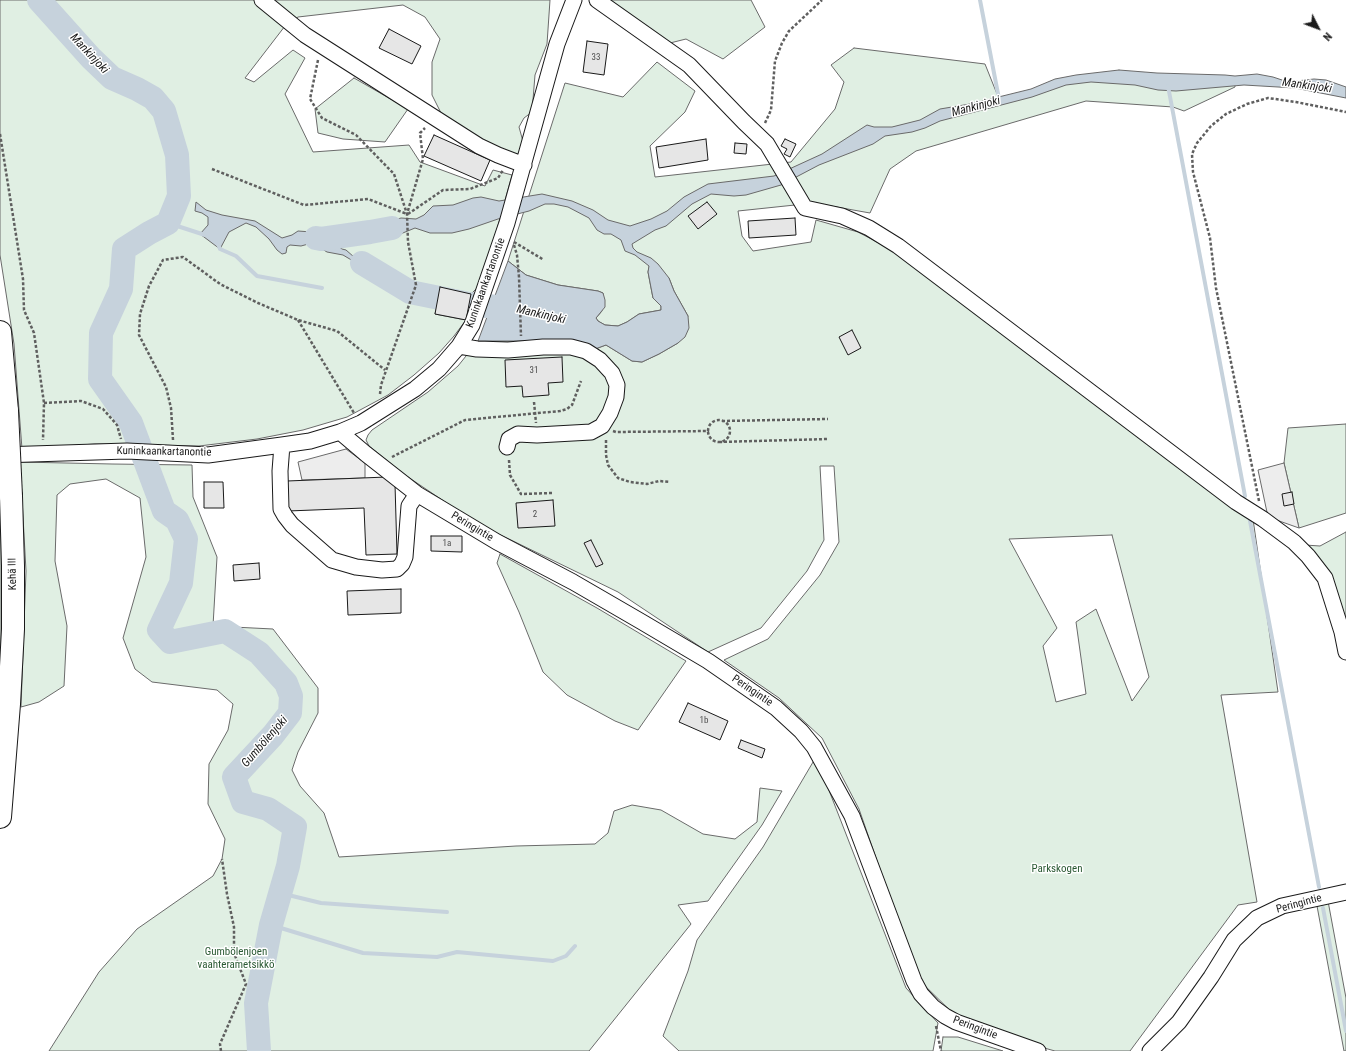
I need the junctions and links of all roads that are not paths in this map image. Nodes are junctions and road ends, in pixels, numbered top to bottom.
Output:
1 (262, 0) edge
2 (573, 0) edge
3 (597, 0) edge
4 (524, 164) junction
5 (0, 332) edge
6 (459, 346) junction
7 (340, 432) junction
8 (282, 446) junction
9 (507, 447) road end
10 (0, 455) edge
11 (417, 494) junction
12 (1346, 652) edge
13 (0, 817) edge
14 (1346, 892) edge
15 (1038, 1051) edge
16 (1150, 1051) edge

1 - 4 street
2 - 4 street, Kuninkaankartanontie
3 - 12 street
4 - 6 street, Kuninkaankartanontie
5 - 13 highway, Kehä III, bridge
6 - 7 street, Kuninkaankartanontie
6 - 9 street
7 - 8 street, Kuninkaankartanontie
7 - 11 street, Peringintie
8 - 10 street, Kuninkaankartanontie
8 - 11 street
11 - 15 street, Peringintie
14 - 16 street, Peringintie

